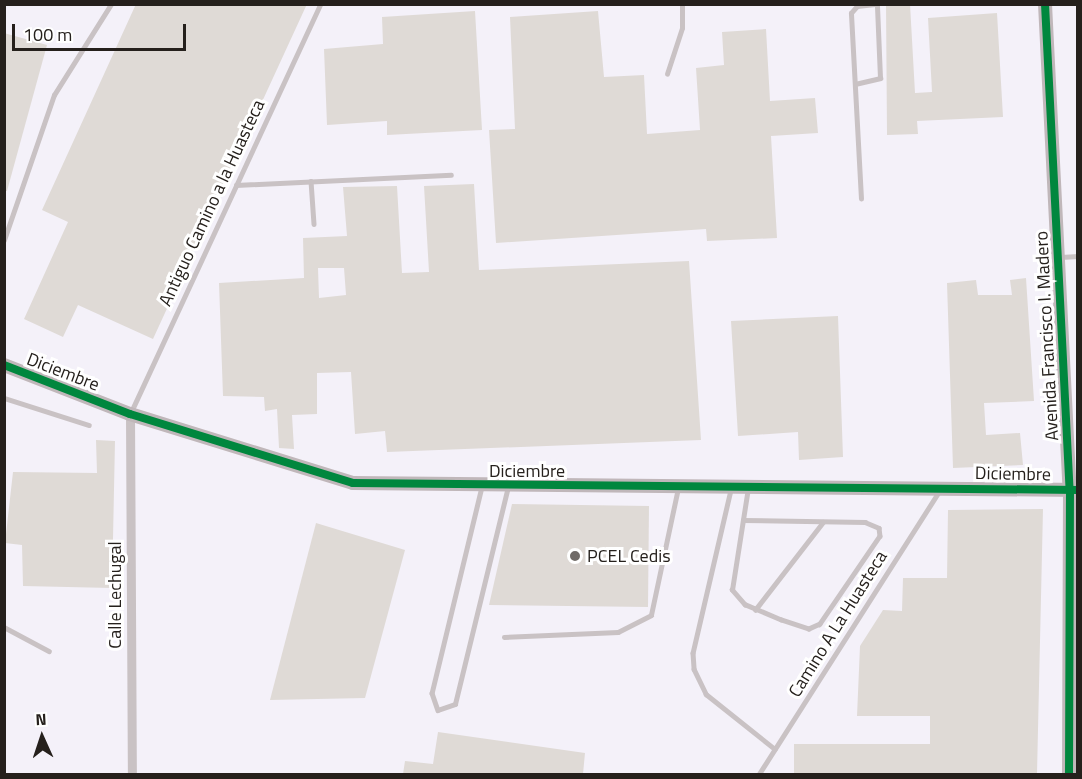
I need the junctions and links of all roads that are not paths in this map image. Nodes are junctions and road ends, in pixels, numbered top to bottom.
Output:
1 (111, 4) edge
2 (320, 4) edge
3 (681, 4) edge
4 (1045, 4) edge
5 (877, 5) edge
6 (667, 74) dead end
7 (855, 84) junction
8 (451, 175) dead end
9 (311, 181) junction
10 (236, 184) junction
11 (861, 199) dead end
12 (314, 224) dead end
13 (4, 240) edge
14 (1077, 256) edge
15 (1058, 257) junction
16 (4, 365) edge
17 (4, 398) edge
18 (130, 414) junction
19 (89, 425) dead end
20 (483, 486) junction
21 (508, 486) junction
22 (678, 488) junction
23 (731, 488) junction
24 (748, 488) junction
25 (940, 489) junction
26 (1074, 490) edge
27 (743, 520) junction
28 (823, 522) junction
29 (755, 609) junction
30 (4, 627) edge
31 (504, 637) dead end
32 (50, 651) dead end
33 (1073, 734) edge
34 (775, 749) junction
35 (132, 774) edge
36 (759, 774) edge
37 (1069, 774) edge

1 - 13 lane
2 - 10 lane, Antiguo Camino a la Huasteca
3 - 6 lane
4 - 15 street, Avenida Francisco I. Madero
5 - 7 lane
5 - 7 lane
7 - 11 lane
8 - 9 lane
9 - 10 lane
9 - 12 lane
10 - 18 lane, Antiguo Camino a la Huasteca
14 - 15 lane
15 - 26 street, Avenida Francisco I. Madero
16 - 18 street, Diciembre
17 - 19 lane
18 - 20 street, Diciembre
18 - 35 street, Calle Lechugal
20 - 21 street, Diciembre
20 - 21 lane
21 - 22 street, Diciembre
22 - 23 street, Diciembre
22 - 31 lane
23 - 24 street, Diciembre
23 - 34 lane
24 - 25 street, Diciembre
24 - 27 lane
25 - 26 street, Diciembre
25 - 34 lane, Camino A La Huasteca
26 - 33 street, Avenida Francisco I. Madero
27 - 28 lane
27 - 29 lane
28 - 29 lane
28 - 29 lane
30 - 32 lane
33 - 37 street, Avenida Francisco I. Madero
34 - 36 lane, Camino A La Huasteca

